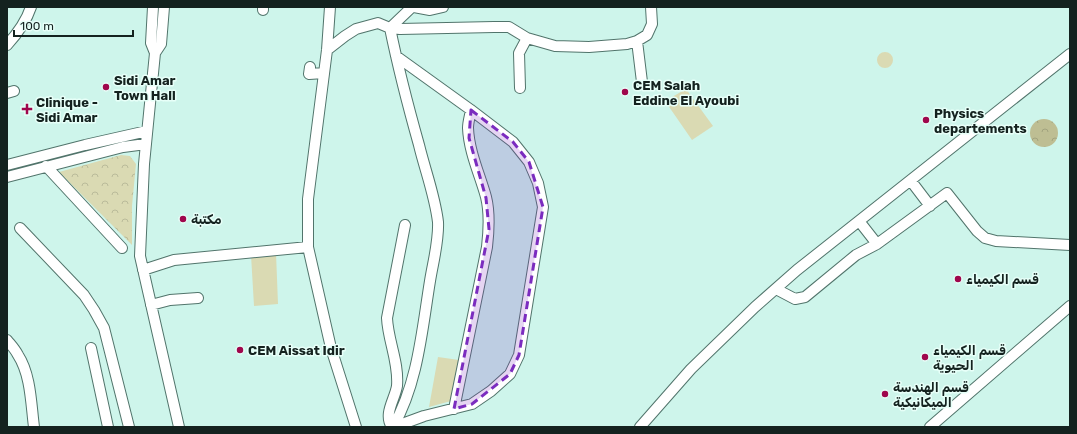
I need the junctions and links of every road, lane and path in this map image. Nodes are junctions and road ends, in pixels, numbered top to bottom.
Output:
1 (31, 7) edge
2 (153, 7) edge
3 (164, 7) edge
4 (330, 7) edge
5 (413, 7) edge
6 (443, 7) edge
7 (652, 7) edge
8 (390, 28) junction
9 (526, 38) junction
10 (637, 41) junction
11 (7, 45) edge
12 (327, 50) junction
13 (155, 54) junction
14 (1070, 54) edge
15 (396, 56) junction
16 (310, 67) dead end
17 (324, 72) junction
18 (642, 82) dead end
19 (520, 88) dead end
20 (471, 110) junction
21 (147, 131) junction
22 (146, 144) junction
23 (7, 165) edge
24 (46, 166) junction
25 (7, 177) edge
26 (911, 182) junction
27 (930, 206) junction
28 (859, 221) junction
29 (405, 226) dead end
30 (20, 228) dead end
31 (877, 244) junction
32 (1070, 245) edge
33 (308, 247) junction
34 (122, 248) dead end
35 (143, 270) junction
36 (776, 289) junction
37 (198, 298) dead end
38 (151, 305) junction
39 (1070, 306) edge
40 (7, 340) edge
41 (91, 348) dead end
42 (454, 409) junction
43 (34, 427) edge
44 (108, 427) edge
45 (129, 427) edge
46 (179, 427) edge
47 (356, 427) edge
48 (393, 427) edge
49 (640, 427) edge
50 (930, 427) edge

1 - 11 street
2 - 13 street
3 - 13 street
4 - 12 street
5 - 6 street
5 - 8 street
7 - 10 street
8 - 9 street
8 - 12 street
8 - 15 street
9 - 10 street
9 - 19 street
10 - 18 street
12 - 17 street
13 - 21 street
14 - 26 street
15 - 20 street
15 - 48 street
16 - 17 street
17 - 33 street
20 - 42 street
20 - 42 street
21 - 22 street
21 - 23 street
22 - 24 street
22 - 35 street
24 - 25 street
24 - 34 street
26 - 27 street
26 - 28 street
27 - 31 street
27 - 32 street
28 - 31 street
28 - 36 street
29 - 48 street
30 - 45 street
31 - 36 street
33 - 35 street
33 - 47 street
35 - 38 street
36 - 49 street
37 - 38 street
38 - 46 street
39 - 50 street
40 - 43 street
41 - 44 street
42 - 48 street

